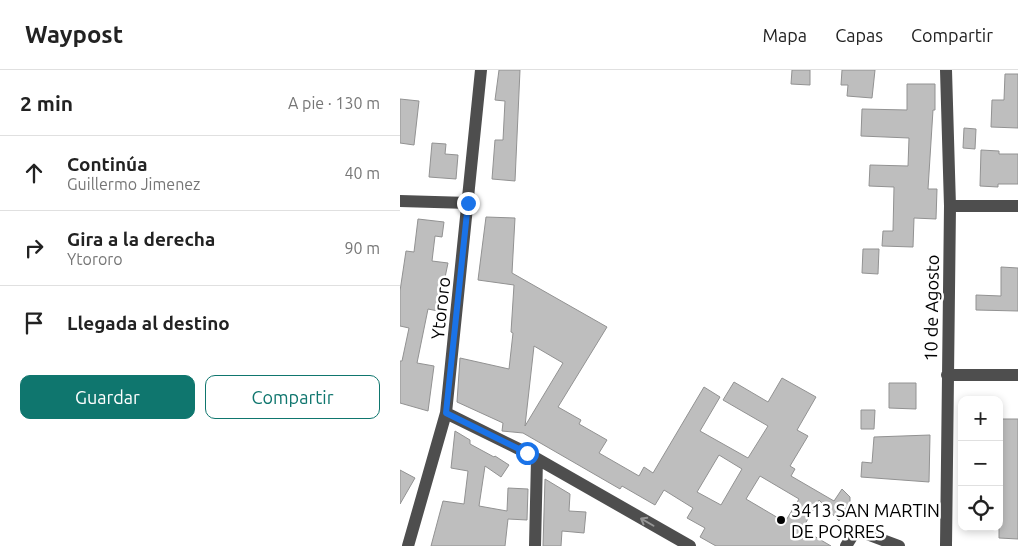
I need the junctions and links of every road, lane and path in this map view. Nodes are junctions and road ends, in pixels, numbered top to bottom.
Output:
1 (481, 70) edge
2 (946, 70) edge
3 (400, 201) edge
4 (468, 203) junction
5 (950, 206) junction
6 (1018, 206) edge
7 (947, 374) junction
8 (1018, 375) edge
9 (446, 413) junction
10 (538, 459) junction
11 (408, 546) edge
12 (535, 546) edge
13 (690, 546) edge
14 (846, 546) edge
15 (899, 546) edge
16 (946, 546) edge

1 - 4 street, Ytororo
2 - 5 street, 10 de Agosto
3 - 4 street
4 - 9 street, Ytororo
5 - 6 street
5 - 7 street, 10 de Agosto
7 - 8 street
7 - 16 street, 10 de Agosto
9 - 10 street
9 - 11 street, Ytororo
10 - 12 street
13 -> 10 street
14 - 15 street

